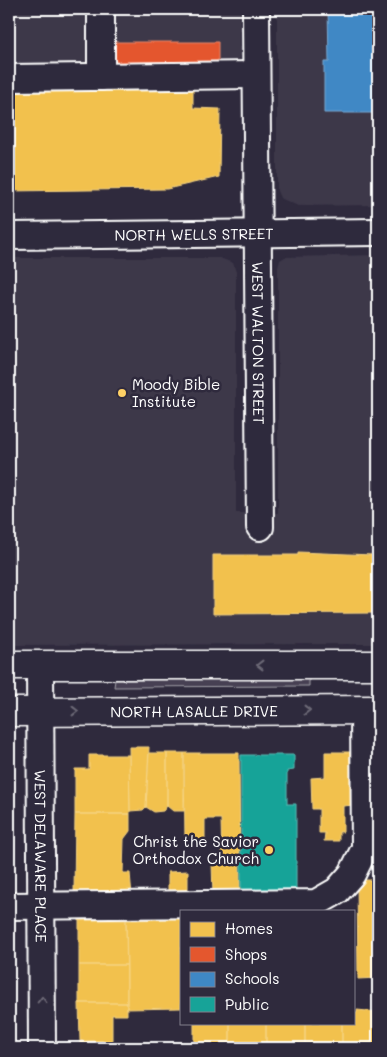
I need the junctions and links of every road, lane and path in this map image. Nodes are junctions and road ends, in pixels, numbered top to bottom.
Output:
1 (101, 9) edge
2 (256, 9) edge
3 (256, 76) junction
4 (101, 77) junction
5 (9, 78) edge
6 (378, 232) edge
7 (258, 233) junction
8 (9, 236) edge
9 (260, 527) dead end
10 (378, 664) edge
11 (40, 665) junction
12 (9, 666) edge
13 (371, 710) edge
14 (9, 712) edge
15 (40, 712) junction
16 (9, 906) edge
17 (41, 906) junction
18 (42, 1048) edge

1 - 4 street
2 - 3 street, WEST WALTON STREET
3 - 4 street
3 - 7 street, WEST WALTON STREET
4 - 5 street
6 - 7 street, NORTH WELLS STREET
7 - 8 street, NORTH WELLS STREET
7 - 9 street, WEST WALTON STREET
10 -> 11 main road
11 - 12 main road
11 - 15 street, WEST DELAWARE PLACE
15 -> 13 main road, NORTH LASALLE DRIVE
13 - 17 street
14 - 15 main road, NORTH LASALLE DRIVE
15 - 17 street, WEST DELAWARE PLACE
16 - 17 street
18 -> 17 street, WEST DELAWARE PLACE

